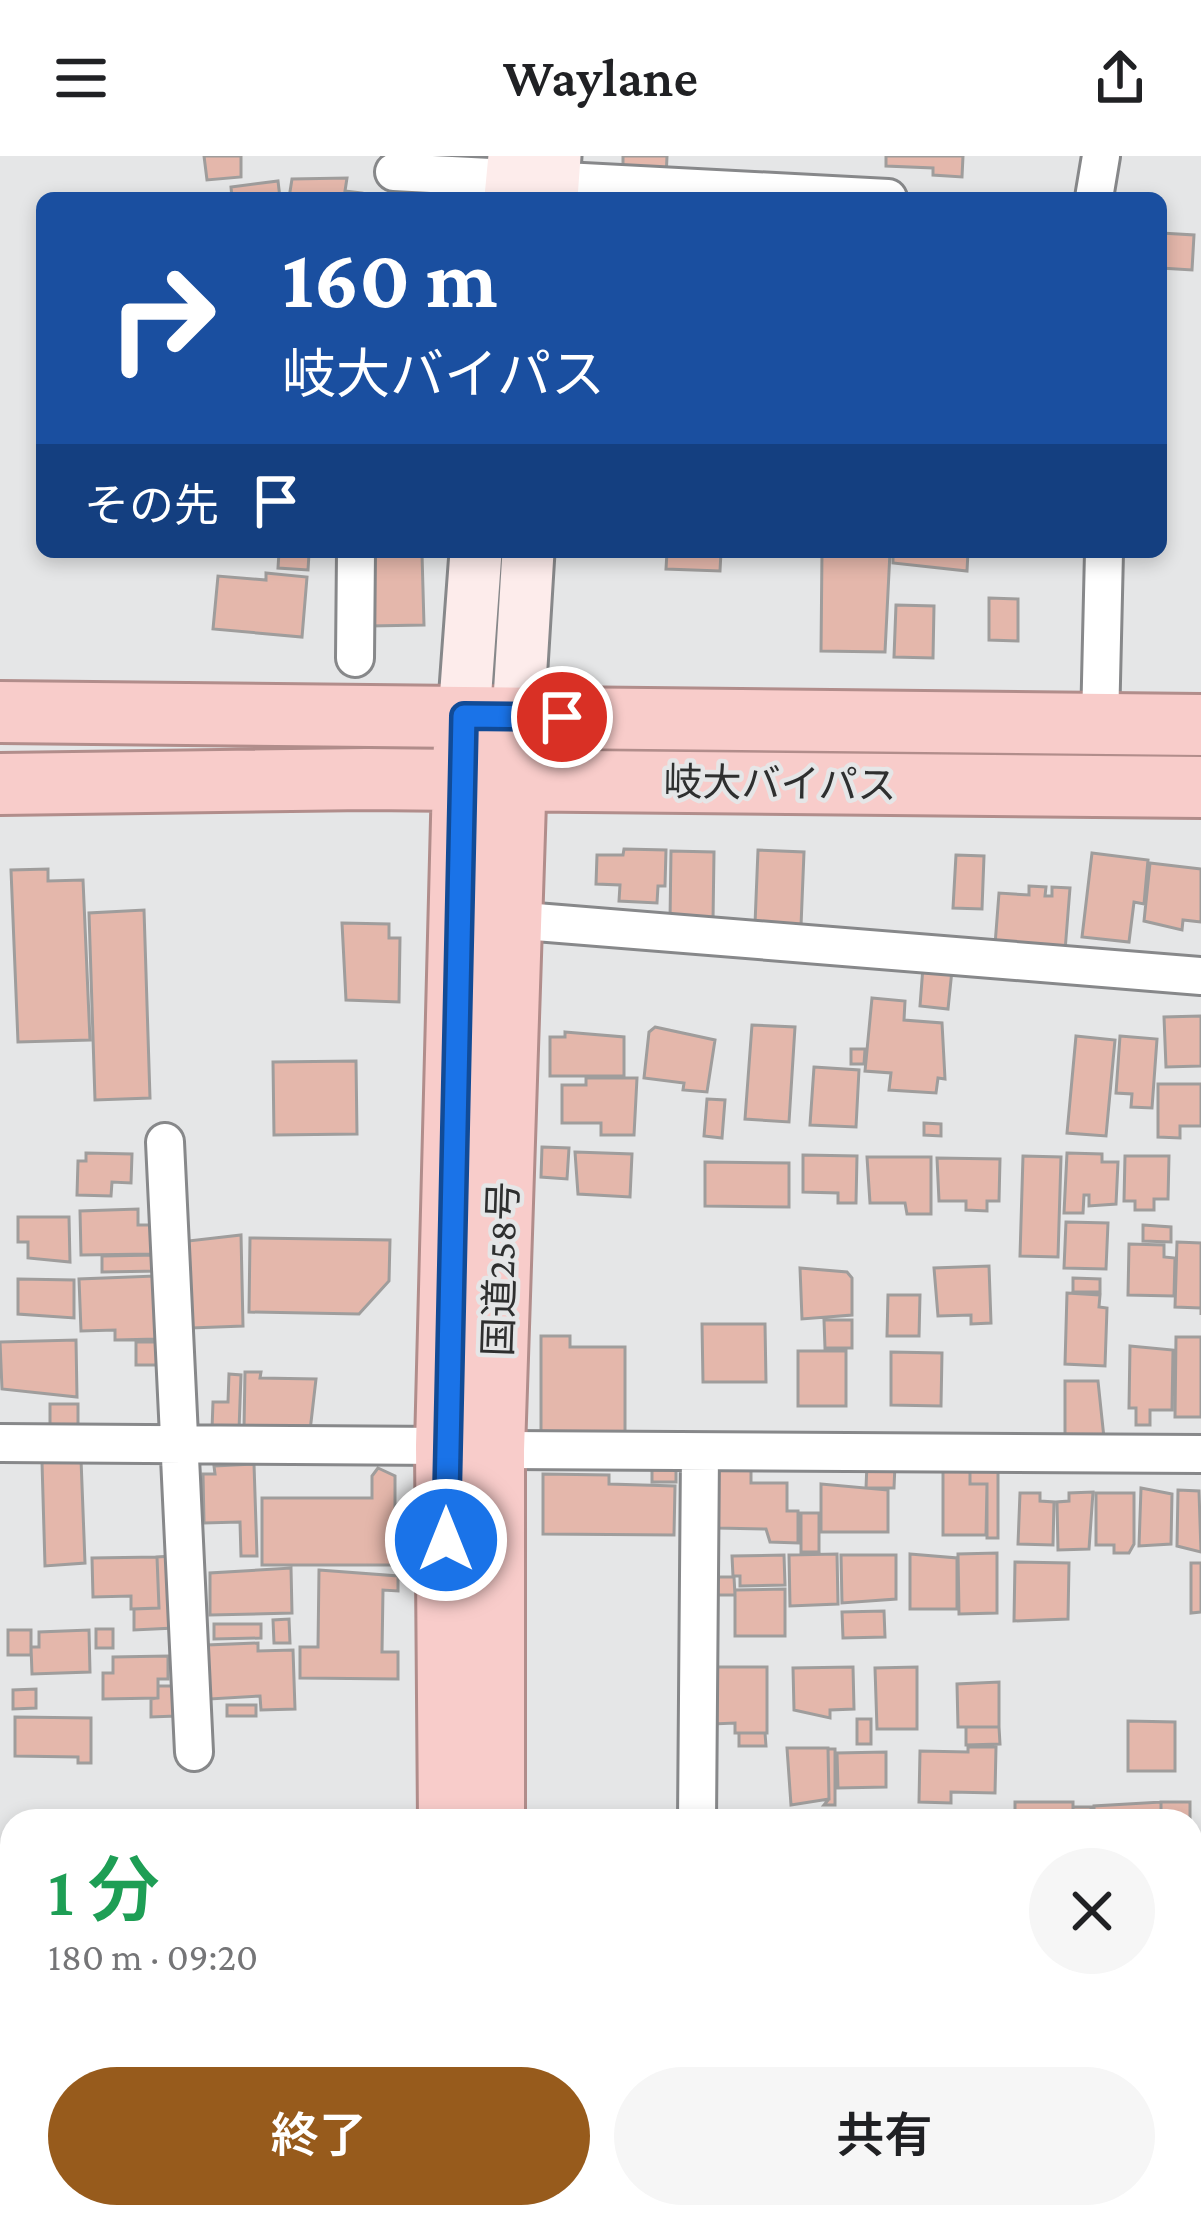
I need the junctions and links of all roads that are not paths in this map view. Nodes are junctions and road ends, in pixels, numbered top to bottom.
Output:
1 (1101, 156) edge
2 (392, 175) edge
3 (532, 179) edge
4 (776, 192) edge
5 (1095, 192) edge
6 (356, 558) edge
7 (477, 558) edge
8 (527, 558) edge
9 (1104, 558) edge
10 (356, 658) dead end
11 (0, 712) edge
12 (491, 716) junction
13 (1100, 724) junction
14 (1201, 725) edge
15 (490, 781) junction
16 (0, 784) edge
17 (1201, 787) edge
18 (511, 920) junction
19 (1201, 976) edge
20 (165, 1142) dead end
21 (0, 1443) edge
22 (178, 1443) junction
23 (470, 1448) junction
24 (700, 1453) junction
25 (1201, 1454) edge
26 (194, 1752) dead end
27 (450, 1809) edge
28 (493, 1809) edge
29 (698, 1809) edge

1 - 5 street
2 - 3 street
3 - 4 street
6 - 10 street
7 - 12 main road
8 - 12 main road
9 - 13 street
11 - 12 highway, 岐大バイパス
12 - 13 highway, 岐大バイパス
12 - 15 highway, 国道258号
13 - 14 highway, 岐大バイパス
15 - 16 highway, 岐大バイパス
15 - 17 highway, 岐大バイパス
15 - 18 highway, 国道258号
15 - 23 highway, 国道258号
18 - 19 street
18 - 23 highway, 国道258号
20 - 22 street
21 - 22 street
22 - 23 street
22 - 26 street
23 - 24 street
23 - 27 highway, 国道258号
23 - 28 highway, 国道258号
24 - 25 street
24 - 29 street

